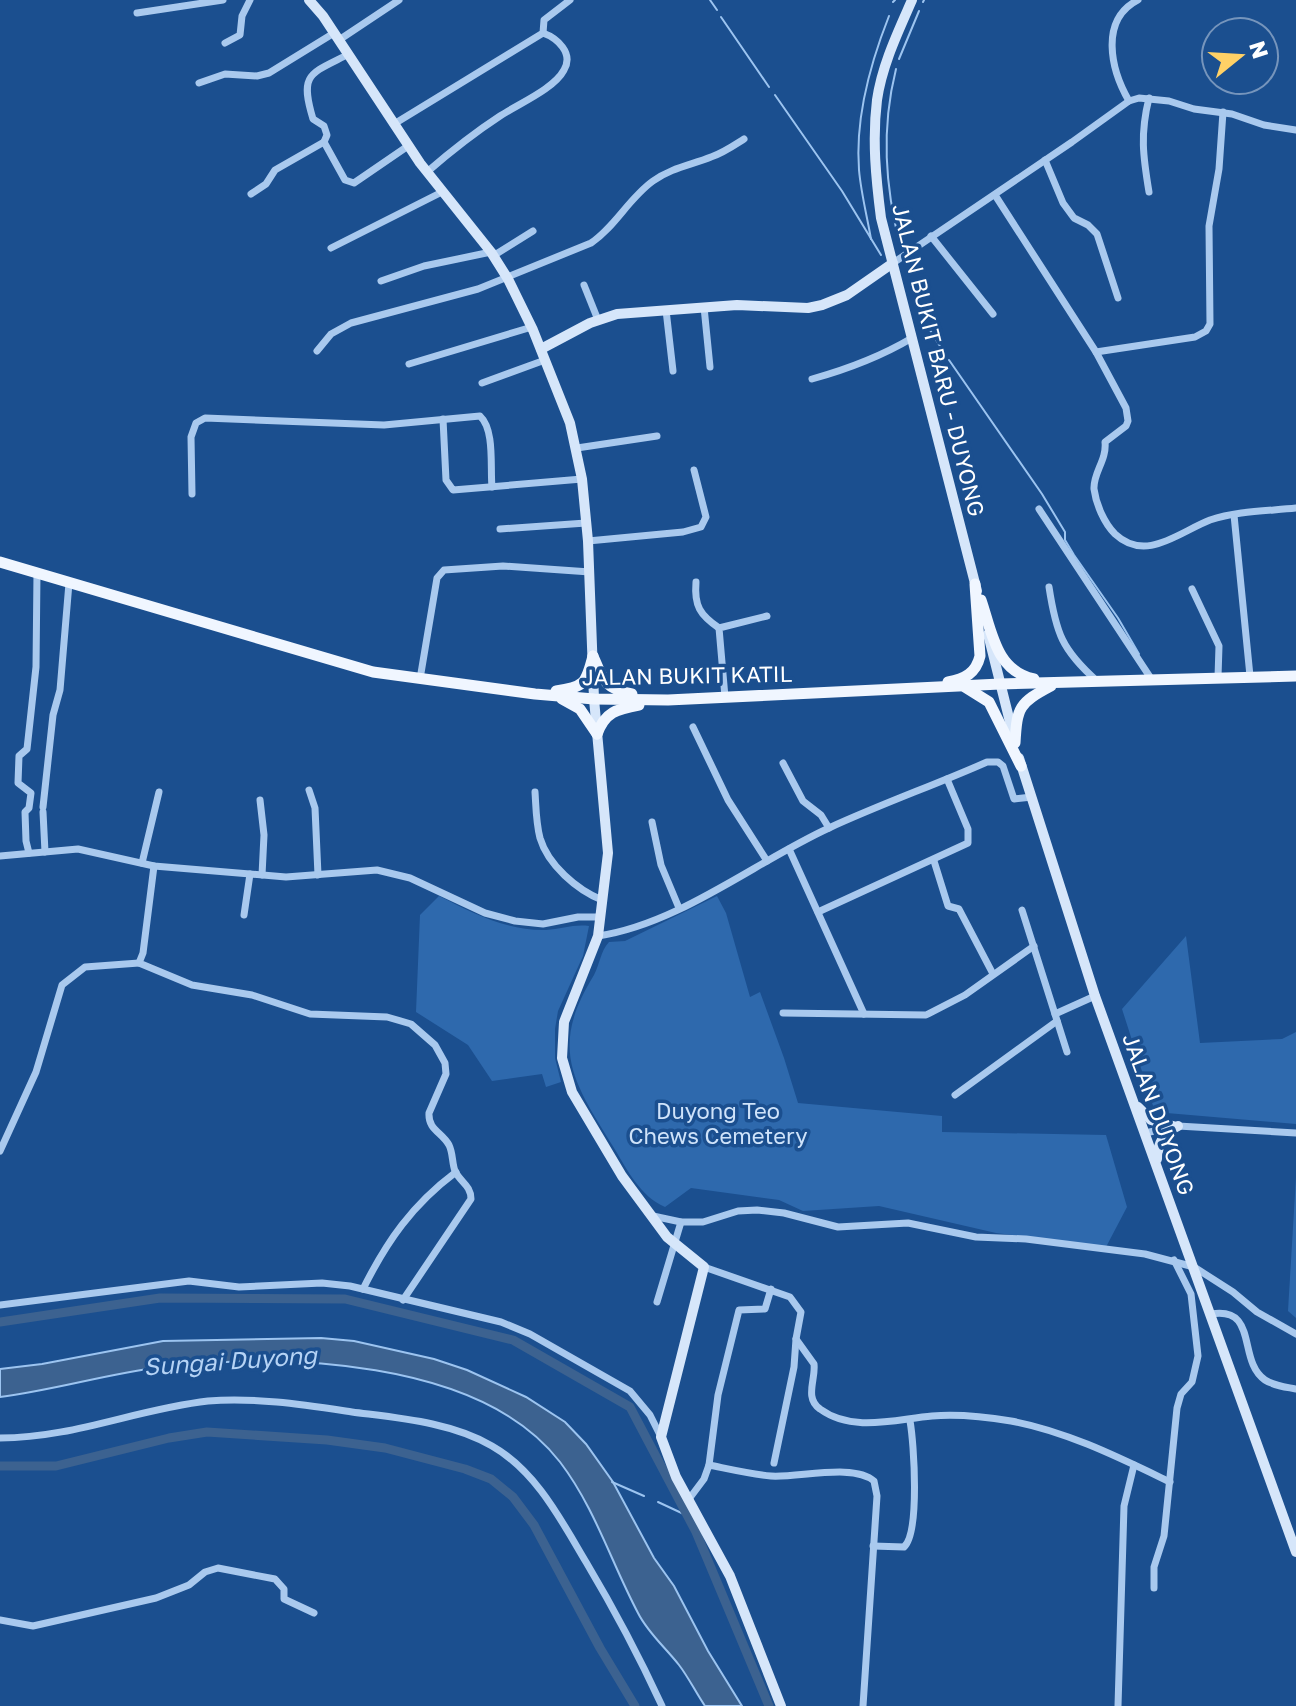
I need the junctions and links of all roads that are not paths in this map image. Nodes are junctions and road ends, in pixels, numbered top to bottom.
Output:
1 (223, 0) edge
2 (250, 0) edge
3 (309, 0) edge
4 (399, 0) edge
5 (570, 0) edge
6 (912, 0) edge
7 (1133, 1) edge
8 (137, 13) dead end
9 (543, 33) junction
10 (337, 36) junction
11 (225, 43) dead end
12 (349, 54) junction
13 (199, 83) dead end
14 (1149, 98) junction
15 (1129, 101) junction
16 (1223, 112) junction
17 (394, 124) junction
18 (1296, 130) edge
19 (744, 139) dead end
20 (324, 142) junction
21 (408, 146) junction
22 (1045, 160) junction
23 (427, 172) junction
24 (442, 192) junction
25 (1149, 192) dead end
26 (251, 194) dead end
27 (995, 195) junction
28 (533, 231) dead end
29 (931, 236) junction
30 (331, 248) dead end
31 (492, 254) junction
32 (893, 263) junction
33 (508, 279) junction
34 (381, 281) dead end
35 (584, 285) dead end
36 (1118, 298) dead end
37 (704, 307) junction
38 (666, 310) junction
39 (993, 314) dead end
40 (598, 320) junction
41 (532, 327) junction
42 (912, 338) junction
43 (317, 351) dead end
44 (1096, 352) junction
45 (543, 355) junction
46 (409, 364) dead end
47 (710, 367) dead end
48 (673, 371) dead end
49 (812, 379) dead end
50 (482, 383) dead end
51 (443, 419) junction
52 (657, 436) dead end
53 (577, 448) junction
54 (694, 470) dead end
55 (582, 479) junction
56 (492, 487) junction
57 (192, 494) dead end
58 (1296, 508) edge
59 (1039, 509) dead end
60 (1234, 515) junction
61 (586, 523) junction
62 (500, 529) dead end
63 (588, 541) junction
64 (0, 562) edge
65 (590, 572) junction
66 (37, 573) junction
67 (696, 582) dead end
68 (69, 583) junction
69 (975, 584) junction
70 (1049, 587) dead end
71 (1192, 589) dead end
72 (767, 616) dead end
73 (719, 628) junction
74 (593, 656) junction
75 (1250, 676) junction
76 (1296, 676) edge
77 (1218, 677) junction
78 (420, 679) junction
79 (1152, 680) junction
80 (1099, 682) junction
81 (1000, 684) junction
82 (1055, 684) junction
83 (963, 686) junction
84 (920, 687) junction
85 (535, 694) junction
86 (554, 695) junction
87 (725, 697) junction
88 (594, 699) junction
89 (668, 700) junction
90 (693, 727) dead end
91 (597, 734) junction
92 (1015, 743) junction
93 (783, 763) dead end
94 (1021, 766) junction
95 (947, 779) junction
96 (309, 790) dead end
97 (159, 792) dead end
98 (535, 792) dead end
99 (1032, 797) junction
100 (260, 800) dead end
101 (652, 822) dead end
102 (829, 828) junction
103 (789, 849) junction
104 (45, 852) junction
105 (29, 853) junction
106 (0, 856) edge
107 (767, 861) junction
108 (934, 861) junction
109 (142, 863) junction
110 (154, 866) junction
111 (250, 874) junction
112 (262, 875) junction
113 (318, 875) junction
114 (602, 900) junction
115 (679, 908) junction
116 (1022, 910) dead end
117 (818, 912) junction
118 (244, 915) dead end
119 (600, 917) junction
120 (598, 936) junction
121 (1034, 946) junction
122 (139, 963) junction
123 (993, 974) junction
124 (1095, 996) junction
125 (783, 1013) dead end
126 (864, 1014) junction
127 (1056, 1017) junction
128 (1067, 1052) dead end
129 (955, 1095) dead end
130 (1134, 1102) junction
131 (1176, 1126) junction
132 (1145, 1133) junction
133 (1296, 1133) edge
134 (0, 1151) edge
135 (456, 1172) junction
136 (1160, 1173) junction
137 (653, 1216) junction
138 (681, 1222) junction
139 (676, 1244) junction
140 (1174, 1260) junction
141 (704, 1267) junction
142 (1194, 1267) junction
143 (363, 1289) junction
144 (771, 1289) junction
145 (403, 1300) junction
146 (657, 1302) dead end
147 (0, 1305) edge
148 (1211, 1314) junction
149 (1296, 1334) edge
150 (796, 1339) junction
151 (1296, 1389) edge
152 (910, 1421) junction
153 (661, 1437) junction
154 (0, 1438) edge
155 (774, 1463) dead end
156 (709, 1465) junction
157 (1134, 1465) junction
158 (1170, 1482) junction
159 (689, 1499) junction
160 (873, 1546) junction
161 (1296, 1552) edge
162 (1154, 1588) dead end
163 (314, 1613) dead end
164 (0, 1620) edge
165 (662, 1706) edge
166 (781, 1706) edge
167 (863, 1706) edge
168 (1118, 1706) edge

1 - 8 street
2 - 11 street
3 - 10 street
4 - 10 street
5 - 9 street
6 - 32 street, JALAN BUKIT BARU - DUYONG
7 - 15 street
9 - 17 street
9 - 23 street
10 - 12 street
10 - 13 street
12 - 17 street
12 - 20 street
14 - 15 street
14 - 16 street
14 - 25 street
15 - 22 street
16 - 18 street
16 - 44 street
17 - 21 street
19 - 33 street
20 - 21 street
20 - 26 street
21 - 23 street
22 - 27 street
22 - 36 street
23 - 24 street
24 - 30 street
24 - 31 street
27 - 29 street
27 - 44 street
28 - 31 street
29 - 32 street
29 - 39 street
31 - 33 street
31 - 34 street
32 - 37 street
32 - 42 street, JALAN BUKIT BARU - DUYONG
33 - 41 street
33 - 43 street
35 - 40 street
37 - 38 street
37 - 47 street
38 - 40 street
38 - 48 street
40 - 45 street
41 - 45 street
41 - 46 street
42 - 49 street
42 - 69 street, JALAN BUKIT BARU - DUYONG
44 - 60 street
45 - 50 street
45 - 53 street
51 - 56 street
51 - 56 street
51 - 57 street
52 - 53 street
53 - 55 street
54 - 63 street
55 - 56 street
55 - 61 street
58 - 60 street
59 - 79 street
60 - 75 street
61 - 62 street
61 - 63 street
63 - 65 street
64 - 66 main road, JALAN BUKIT KATIL
65 - 74 street
65 - 78 street
66 - 68 main road, JALAN BUKIT KATIL
66 - 105 street
67 - 73 street
68 - 78 main road, JALAN BUKIT KATIL
68 - 104 street
69 - 81 street, JALAN BUKIT BARU - DUYONG
69 - 82 main road
69 - 84 main road
70 - 80 street
71 - 77 street
72 - 73 street
73 - 87 street
74 - 85 main road
74 - 88 street
74 - 89 main road
75 - 76 main road, JALAN BUKIT KATIL
75 - 77 main road, JALAN BUKIT KATIL
77 - 79 main road, JALAN BUKIT KATIL
78 - 85 main road, JALAN BUKIT KATIL
79 - 80 main road, JALAN BUKIT KATIL
80 - 82 main road, JALAN BUKIT KATIL
81 - 82 main road, JALAN BUKIT KATIL
81 - 83 main road, JALAN BUKIT KATIL
81 - 92 street, JALAN DUYONG
82 - 92 main road
83 - 84 main road, JALAN BUKIT KATIL
83 - 94 main road
84 - 87 main road, JALAN BUKIT KATIL
85 - 86 main road, JALAN BUKIT KATIL
86 - 88 main road, JALAN BUKIT KATIL
86 - 91 main road
87 - 89 main road, JALAN BUKIT KATIL
88 - 89 main road, JALAN BUKIT KATIL
88 - 91 street
89 - 91 main road
90 - 107 street
91 - 114 street
92 - 94 street, JALAN DUYONG
93 - 102 street
94 - 99 street, JALAN DUYONG
95 - 99 street
95 - 102 street
95 - 108 street
96 - 113 street
97 - 109 street
98 - 114 street
99 - 124 street, JALAN DUYONG
100 - 112 street
101 - 115 street
102 - 103 street
103 - 107 street
103 - 117 street
104 - 105 street
104 - 109 street
105 - 106 street
107 - 115 street
108 - 117 street
108 - 123 street
109 - 110 street
110 - 111 street
110 - 122 street
111 - 112 street
111 - 118 street
112 - 113 street
113 - 119 street
114 - 119 street
115 - 120 street
116 - 121 street
117 - 126 street
119 - 120 street
120 - 137 street
121 - 123 street
121 - 127 street
122 - 134 street
122 - 135 street
123 - 126 street
124 - 127 street
124 - 130 street, JALAN DUYONG
125 - 126 street
127 - 128 street
127 - 129 street
130 - 131 street
130 - 132 street, JALAN DUYONG
131 - 132 street
131 - 133 street
131 - 136 street
132 - 136 street, JALAN DUYONG
135 - 143 street
135 - 145 street
136 - 142 street, JALAN DUYONG
137 - 138 street
137 - 139 street
138 - 139 street
138 - 140 street
139 - 141 street
139 - 146 street
140 - 142 street
140 - 158 street
141 - 144 street
141 - 153 street
142 - 148 street, JALAN DUYONG
142 - 149 street
143 - 145 street
143 - 147 street
144 - 150 street
144 - 156 street
145 - 153 street
148 - 151 street
148 - 161 street, JALAN DUYONG
150 - 152 street
150 - 155 street
152 - 157 street
152 - 160 street
153 - 159 street
154 - 165 street
156 - 159 street
156 - 160 street
157 - 158 street
157 - 168 street
158 - 162 street
159 - 166 street
160 - 167 street
163 - 164 street

